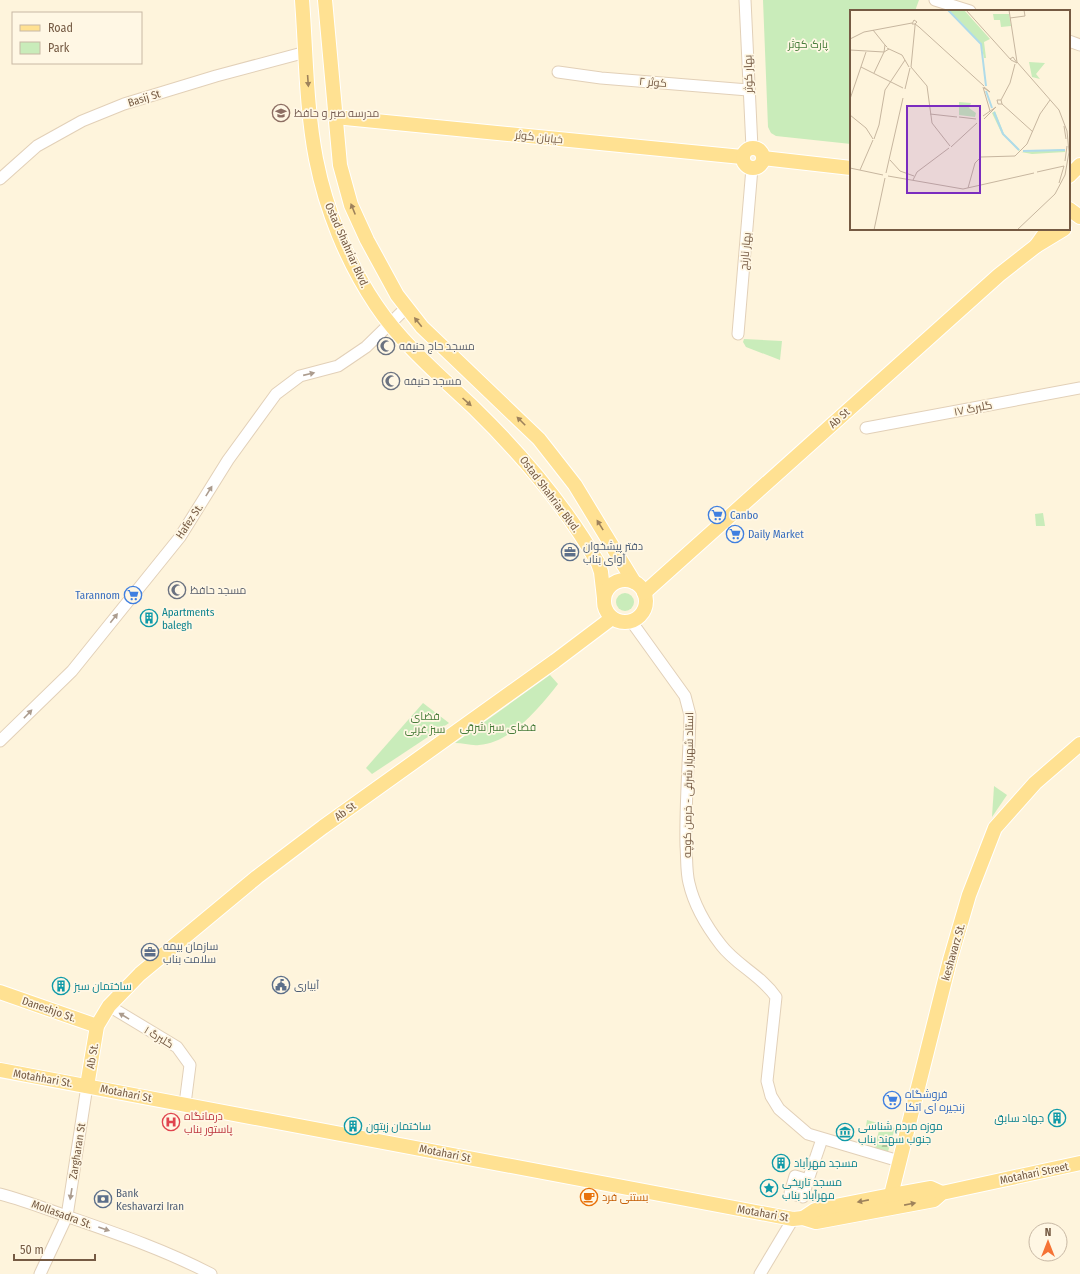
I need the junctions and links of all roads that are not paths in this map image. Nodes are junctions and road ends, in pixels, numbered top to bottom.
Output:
1 (302, 0) edge
2 (325, 0) edge
3 (746, 0) edge
4 (935, 0) edge
5 (967, 10) edge
6 (1070, 41) edge
7 (1080, 45) edge
8 (306, 52) junction
9 (558, 72) dead end
10 (748, 90) junction
11 (335, 117) junction
12 (747, 153) junction
13 (763, 158) junction
14 (1080, 165) edge
15 (752, 168) junction
16 (850, 168) edge
17 (1070, 175) edge
18 (0, 179) edge
19 (1070, 210) edge
20 (1080, 218) edge
21 (1070, 225) edge
22 (1047, 230) edge
23 (1062, 230) edge
24 (1036, 246) junction
25 (406, 307) junction
26 (391, 324) junction
27 (738, 334) dead end
28 (1080, 388) edge
29 (866, 428) dead end
30 (634, 582) junction
31 (644, 593) junction
32 (604, 598) junction
33 (612, 618) junction
34 (632, 621) junction
35 (0, 742) edge
36 (1080, 744) edge
37 (0, 992) edge
38 (109, 1006) junction
39 (98, 1026) junction
40 (0, 1070) edge
41 (87, 1086) junction
42 (185, 1104) junction
43 (822, 1139) junction
44 (899, 1161) junction
45 (1080, 1163) edge
46 (808, 1180) dead end
47 (942, 1193) junction
48 (0, 1194) edge
49 (891, 1195) junction
50 (67, 1216) junction
51 (798, 1218) junction
52 (40, 1274) edge
53 (211, 1274) edge
54 (760, 1274) edge

1 - 8 main road, Ostad Shahriar Blvd.
2 - 11 main road, Ostad Shahriar Blvd.
3 - 10 street, بهار کوثر
4 - 5 street
6 - 7 street
8 - 18 street, Basij St
8 -> 26 main road, Ostad Shahriar Blvd.
9 - 10 street, کوثر ۲
10 - 12 street, بهار کوثر
11 - 12 main road, خیابان کوثر
25 -> 11 main road, Ostad Shahriar Blvd.
12 - 13 main road
12 - 15 main road
13 - 15 main road
13 - 16 main road
14 - 17 main road
15 - 27 street, بهار نارنج
19 - 20 main road
20 - 21 main road
22 - 24 main road
23 - 24 main road
24 - 31 main road, Ab St
25 - 26 street, Hafez St.
30 -> 25 main road, Ostad Shahriar Blvd.
26 -> 32 main road, Ostad Shahriar Blvd.
35 -> 26 street, Hafez St.
28 - 29 street, گلبرگ ۱۷
30 - 31 main road
30 - 32 main road
31 - 34 main road
32 - 33 main road
33 - 34 main road
33 - 38 main road, Ab St
34 - 43 street, استاد شهریار شرقی - خرمن کوچه
36 - 44 main road, keshavarz St.
37 - 39 main road, Daneshjo St.
38 - 39 main road, Ab St
42 -> 38 street, گلبرگ ۱
39 - 41 main road, Ab St.
40 - 41 main road, Motahhari St.
41 - 42 main road, Motahari St
41 -> 50 street, Zargharan St
42 - 51 main road, Motahari St
43 - 44 street, استاد شهریار شرقی - خرمن کوچه
43 - 46 street
44 - 49 main road, keshavarz St.
45 - 47 main road, Motahari St
47 - 49 main road, Motahari St
51 -> 47 main road, Motahari St
48 - 50 street, Mollasadra St.
49 -> 51 main road, Motahari St
50 - 52 street, Zargharan St
50 -> 53 street, Mollasadra St.
51 - 54 street

